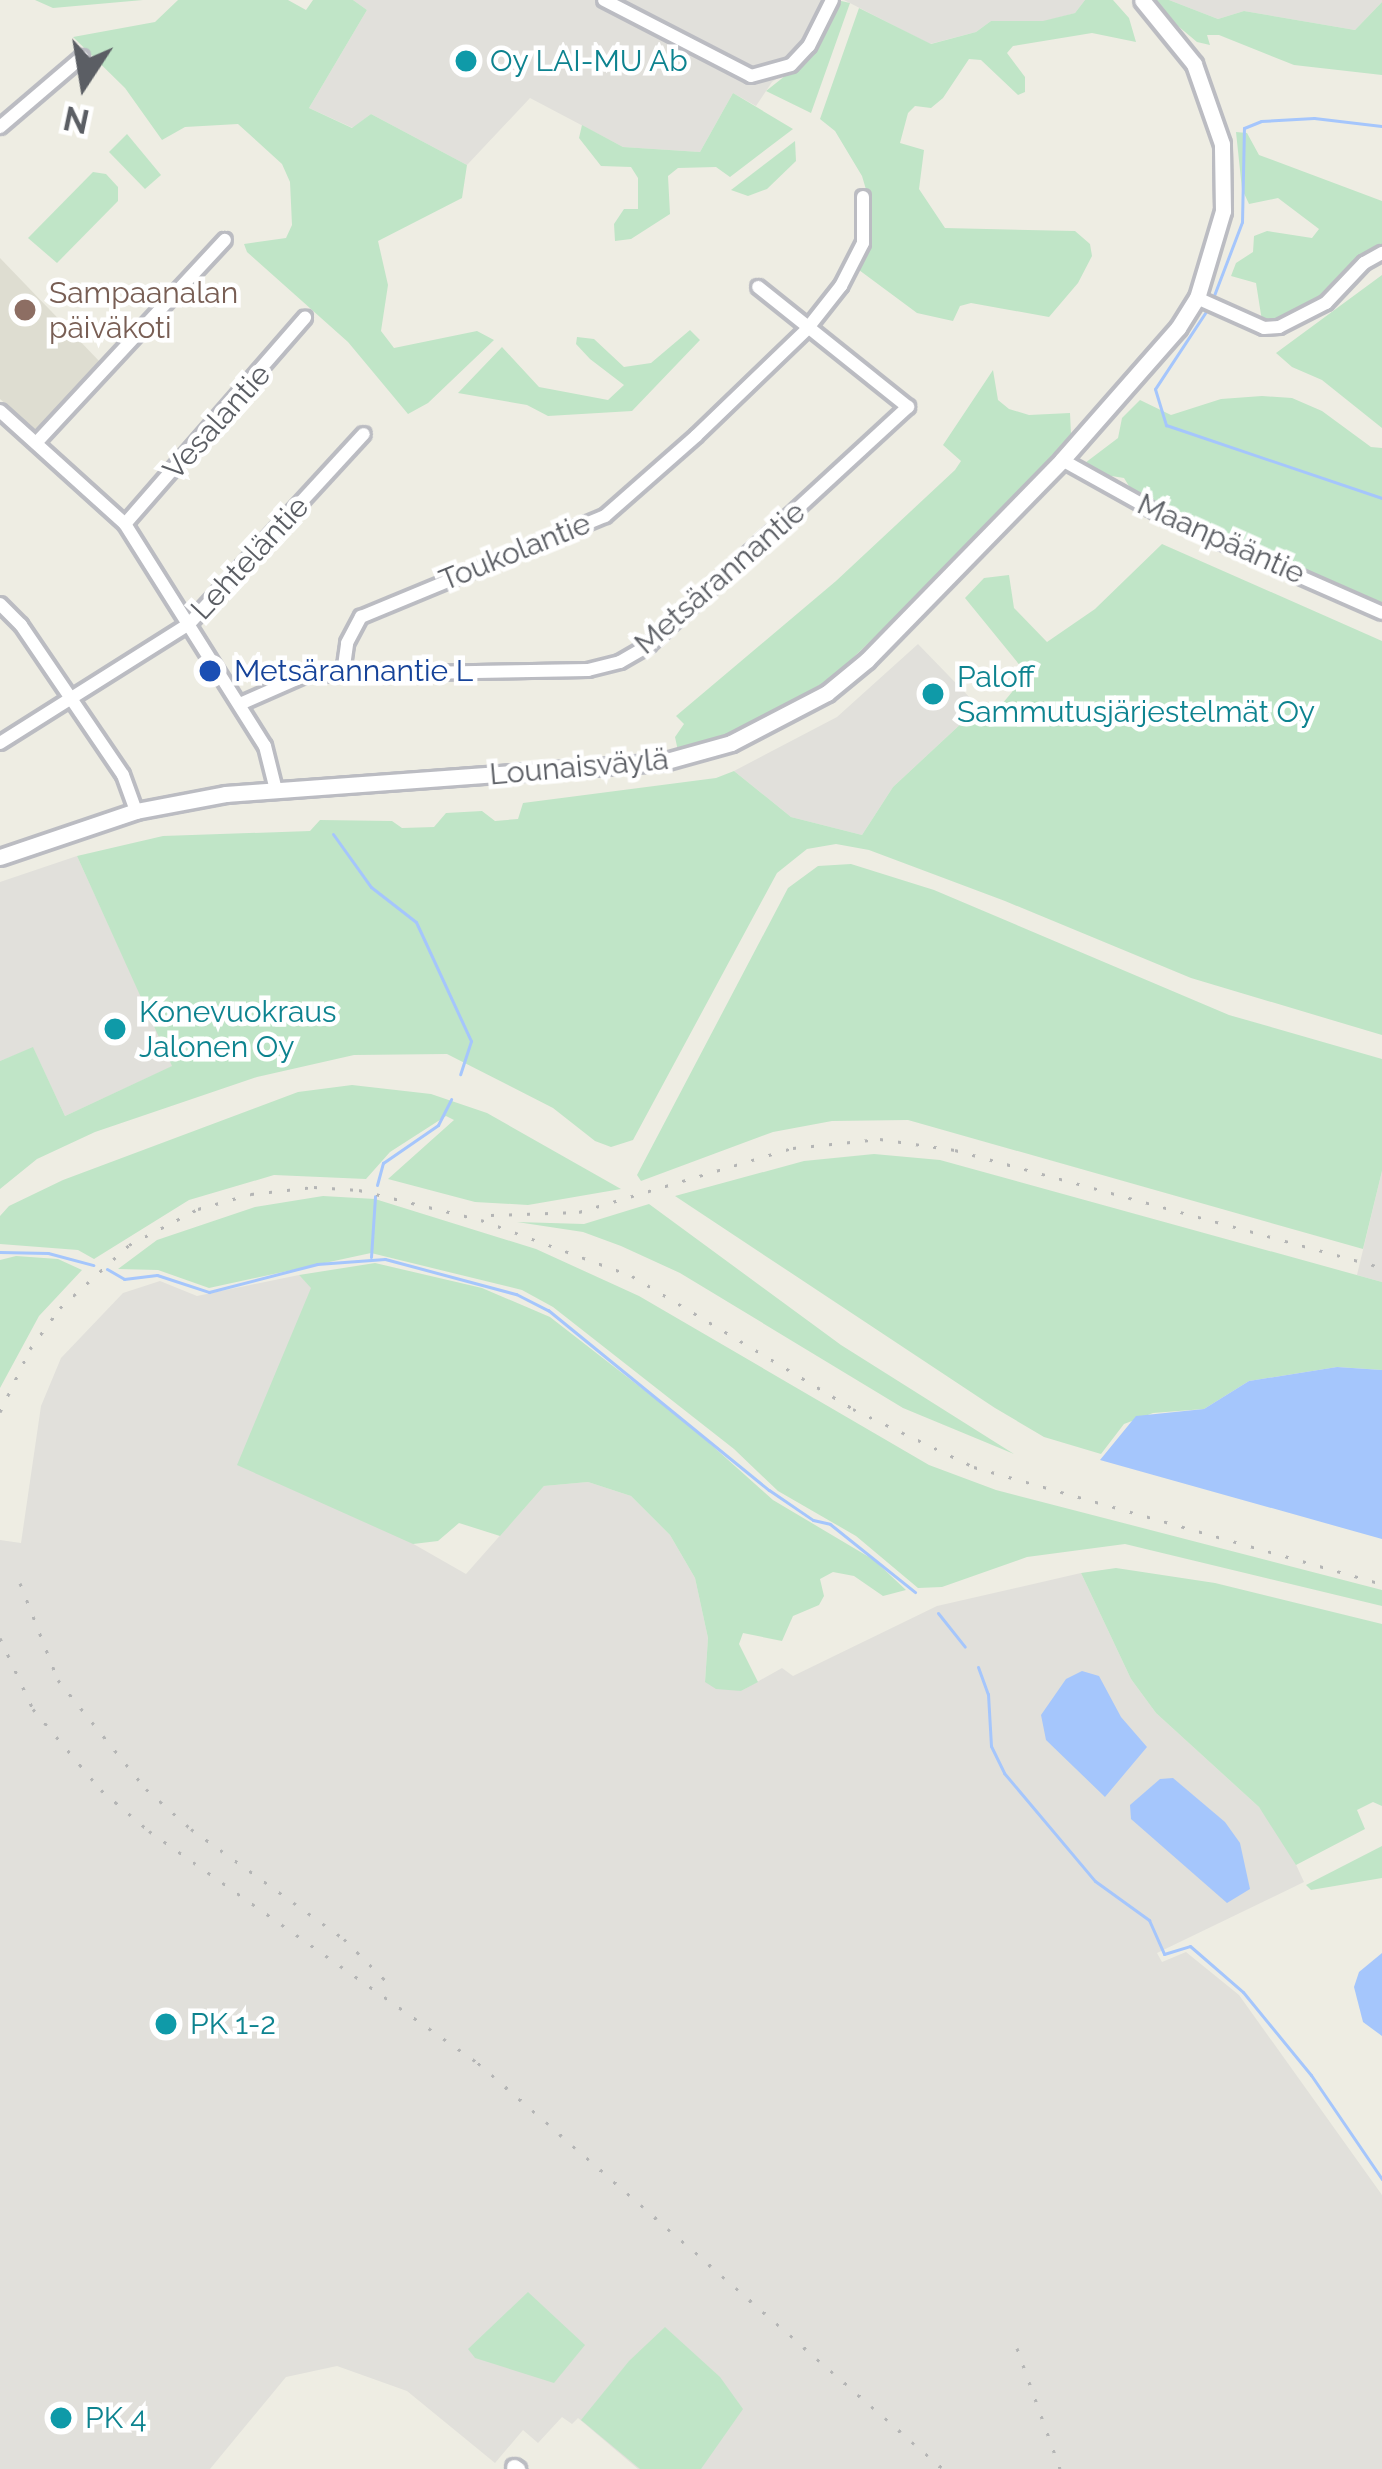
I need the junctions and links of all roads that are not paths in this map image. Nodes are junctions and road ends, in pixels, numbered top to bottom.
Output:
1 (604, 0) edge
2 (832, 0) edge
3 (1142, 0) edge
4 (82, 57) dead end
5 (0, 127) edge
6 (863, 197) dead end
7 (225, 240) dead end
8 (1382, 254) edge
9 (758, 287) dead end
10 (1197, 298) junction
11 (305, 318) dead end
12 (807, 329) junction
13 (0, 411) edge
14 (364, 434) dead end
15 (38, 442) junction
16 (1062, 460) junction
17 (124, 524) junction
18 (0, 604) edge
19 (1382, 613) edge
20 (189, 624) junction
21 (343, 673) junction
22 (70, 698) junction
23 (240, 704) junction
24 (0, 743) edge
25 (276, 790) junction
26 (136, 811) junction
27 (0, 857) edge

1 - 2 street
3 - 10 street, Lounaisväylä
4 - 5 street
6 - 12 street, Toukolantie
7 - 15 street
8 - 10 street
9 - 12 street, Metsärannantie
10 - 16 street, Lounaisväylä
11 - 17 street, Vesalantie
12 - 21 street, Toukolantie
12 - 21 street, Metsärannantie
13 - 15 street
14 - 20 street, Lehteläntie
15 - 17 street
16 - 19 street, Maanpääntie
16 - 25 street, Lounaisväylä
17 - 20 street
18 - 22 street
20 - 22 street, Lehteläntie
20 - 23 street
21 - 23 street, Metsärannantie
22 - 24 street, Lehteläntie
22 - 26 street
23 - 25 street
25 - 26 street, Lounaisväylä
26 - 27 street, Lounaisväylä

